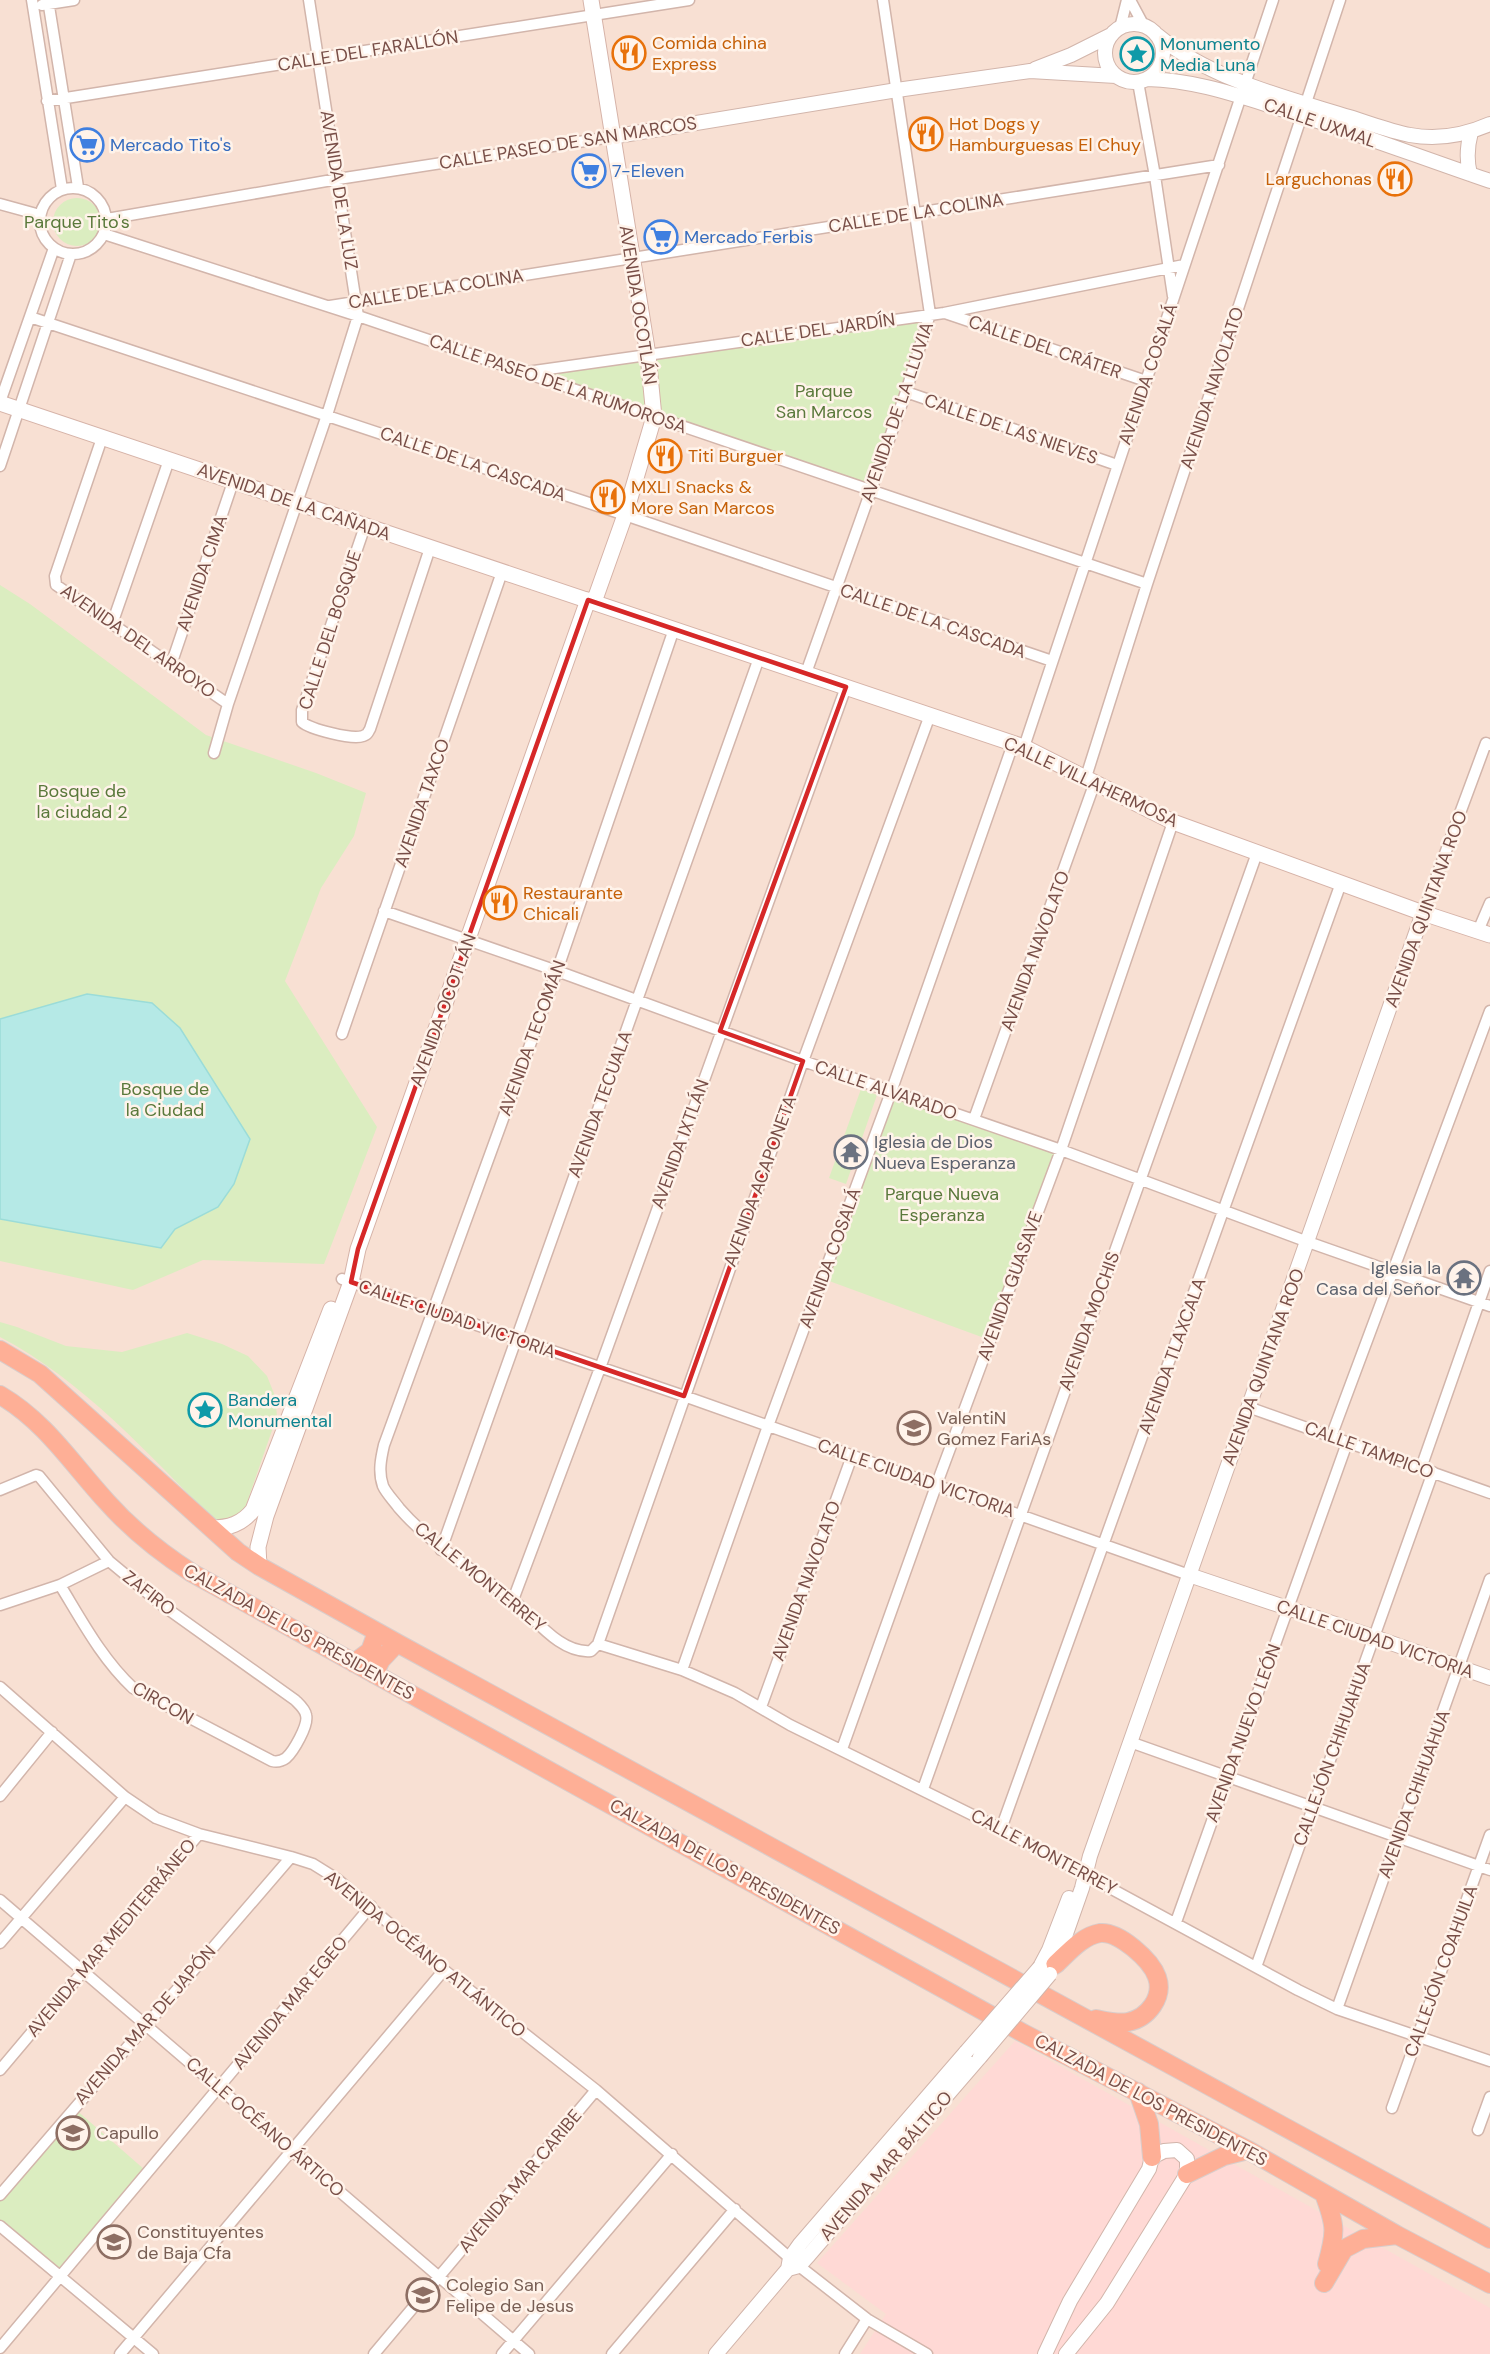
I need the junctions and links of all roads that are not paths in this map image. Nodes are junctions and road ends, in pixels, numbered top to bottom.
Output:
1 (74, 0) edge
2 (309, 0) edge
3 (591, 0) edge
4 (689, 0) edge
5 (884, 0) edge
6 (1128, 0) edge
7 (1273, 0) edge
8 (1340, 0) edge
9 (49, 2) edge
10 (33, 3) edge
11 (593, 16) junction
12 (1144, 26) junction
13 (1115, 32) junction
14 (1157, 35) junction
15 (319, 58) junction
16 (1030, 71) junction
17 (1116, 76) junction
18 (1142, 81) junction
19 (897, 90) junction
20 (1244, 90) junction
21 (64, 99) junction
22 (47, 101) junction
23 (1304, 110) junction
24 (1490, 124) edge
25 (1472, 132) junction
26 (611, 137) junction
27 (1219, 165) junction
28 (1470, 174) junction
29 (1155, 176) junction
30 (338, 179) junction
31 (1490, 181) edge
32 (78, 187) junction
33 (62, 189) junction
34 (0, 204) edge
35 (916, 213) junction
36 (40, 214) junction
37 (107, 219) junction
38 (104, 234) junction
39 (54, 248) junction
40 (71, 254) junction
41 (632, 258) junction
42 (1184, 265) junction
43 (1169, 269) junction
44 (1173, 299) junction
45 (356, 302) junction
46 (329, 307) junction
47 (944, 313) junction
48 (930, 314) junction
49 (358, 316) junction
50 (30, 318) junction
51 (49, 323) junction
52 (648, 355) junction
53 (522, 372) junction
54 (1146, 381) junction
55 (906, 392) junction
56 (0, 402) edge
57 (19, 409) junction
58 (327, 416) junction
59 (654, 417) junction
60 (102, 438) junction
61 (170, 460) junction
62 (1117, 465) junction
63 (0, 466) edge
64 (233, 482) junction
65 (871, 489) junction
66 (297, 502) junction
67 (625, 515) junction
68 (364, 526) junction
69 (430, 548) junction
70 (1084, 564) junction
71 (502, 572) junction
72 (1147, 584) junction
73 (837, 589) junction
74 (591, 601) junction
75 (112, 624) junction
76 (674, 629) junction
77 (759, 658) junction
78 (1052, 661) junction
79 (171, 665) junction
80 (806, 673) junction
81 (846, 687) junction
82 (228, 704) junction
83 (930, 715) junction
84 (1488, 744) edge
85 (1018, 746) junction
86 (214, 753) dead end
87 (1090, 779) junction
88 (1173, 822) junction
89 (1257, 853) junction
90 (1341, 883) junction
91 (1490, 903) edge
92 (384, 911) junction
93 (1423, 913) junction
94 (1484, 933) edge
95 (468, 941) junction
96 (557, 971) junction
97 (637, 1001) junction
98 (1490, 1011) edge
99 (720, 1031) junction
100 (342, 1034) dead end
101 (802, 1061) junction
102 (891, 1092) junction
103 (974, 1119) junction
104 (1061, 1150) junction
105 (1140, 1180) junction
106 (1225, 1211) junction
107 (1308, 1242) junction
108 (1393, 1270) junction
109 (1490, 1271) edge
110 (347, 1281) junction
111 (1479, 1302) junction
112 (1490, 1306) edge
113 (435, 1310) junction
114 (516, 1339) junction
115 (0, 1350) edge
116 (600, 1368) junction
117 (0, 1384) edge
118 (0, 1395) edge
119 (684, 1396) junction
120 (1248, 1407) junction
121 (768, 1426) junction
122 (49, 1434) junction
123 (1332, 1437) junction
124 (1347, 1443) junction
125 (384, 1445) joint
126 (852, 1456) junction
127 (1421, 1468) junction
128 (1433, 1473) junction
129 (936, 1486) junction
130 (0, 1490) edge
131 (1490, 1493) edge
132 (1020, 1515) junction
133 (211, 1528) junction
134 (1105, 1545) junction
135 (441, 1550) junction
136 (109, 1561) junction
137 (259, 1566) junction
138 (1189, 1575) junction
139 (1490, 1579) edge
140 (60, 1584) junction
141 (513, 1600) junction
142 (0, 1605) edge
143 (1287, 1609) junction
144 (377, 1632) junction
145 (1374, 1637) junction
146 (397, 1643) junction
147 (596, 1646) junction
148 (354, 1663) junction
149 (1459, 1667) junction
150 (682, 1670) junction
151 (374, 1674) junction
152 (1490, 1678) edge
153 (0, 1687) edge
154 (761, 1707) junction
155 (52, 1732) junction
156 (1130, 1742) junction
157 (842, 1749) junction
158 (272, 1761) joint
159 (1227, 1777) junction
160 (923, 1789) junction
161 (0, 1796) edge
162 (125, 1797) junction
163 (1313, 1807) junction
164 (1001, 1829) junction
165 (199, 1834) junction
166 (1490, 1834) edge
167 (1399, 1837) junction
168 (291, 1857) junction
169 (1479, 1866) junction
170 (1490, 1870) edge
171 (1083, 1874) junction
172 (0, 1900) edge
173 (371, 1906) junction
174 (21, 1918) junction
175 (1176, 1922) junction
176 (0, 1943) edge
177 (1256, 1967) junction
178 (1048, 1969) junction
179 (444, 1970) junction
180 (84, 1971) junction
181 (1337, 2009) junction
182 (1085, 2017) junction
183 (145, 2024) junction
184 (1418, 2036) junction
185 (1490, 2061) edge
186 (0, 2070) edge
187 (219, 2087) junction
188 (596, 2090) junction
189 (1138, 2092) junction
190 (1490, 2097) edge
191 (1392, 2108) dead end
192 (1478, 2130) dead end
193 (291, 2150) junction
194 (1248, 2150) junction
195 (672, 2154) junction
196 (1152, 2157) junction
197 (1187, 2174) junction
198 (1324, 2194) junction
199 (0, 2195) edge
200 (735, 2209) junction
201 (0, 2226) edge
202 (1397, 2235) junction
203 (1490, 2239) edge
204 (792, 2264) junction
205 (60, 2276) junction
206 (439, 2277) junction
207 (1490, 2284) edge
208 (867, 2319) junction
209 (134, 2338) junction
210 (513, 2340) junction
211 (0, 2348) edge
212 (1048, 2352) edge
213 (120, 2354) edge
214 (153, 2354) edge
215 (374, 2354) edge
216 (502, 2354) edge
217 (529, 2354) edge
218 (612, 2354) edge
219 (716, 2354) edge
220 (845, 2354) edge
221 (927, 2354) edge
222 (1066, 2354) edge

1 - 9 street
2 - 15 street, AVENIDA DE LA LUZ
3 - 11 main road, AVENIDA OCOTLÁN
4 - 11 street, CALLE DEL FARALLÓN
5 - 19 street, AVENIDA DE LA LLUVIA
6 - 12 street
6 - 13 street
7 - 20 street, AVENIDA COSALÁ
8 - 23 street, AVENIDA NAVOLATO
9 - 10 street
9 - 21 street
10 - 22 street
11 - 15 street, CALLE DEL FARALLÓN
11 - 26 main road, AVENIDA OCOTLÁN
12 - 13 street
12 - 14 street
13 - 16 street, CALLE PASEO DE SAN MARCOS
13 - 17 street
14 - 18 street
14 - 20 street
15 - 21 street, CALLE DEL FARALLÓN
15 - 30 street, AVENIDA DE LA LUZ
16 - 17 street, CALLE PASEO DE SAN MARCOS
16 - 19 street, CALLE PASEO DE SAN MARCOS
17 - 18 street
18 - 20 street, CALLE UXMAL
18 - 29 street
19 - 26 street, CALLE PASEO DE SAN MARCOS
19 - 35 street, AVENIDA DE LA LLUVIA
20 - 23 street, CALLE UXMAL
20 - 27 street, AVENIDA COSALÁ
21 - 22 street, CALLE DEL FARALLÓN
21 - 32 street
22 - 33 street
23 - 25 street
23 - 28 street, CALLE UXMAL
23 - 72 street, AVENIDA NAVOLATO
24 - 25 street
25 - 28 street
26 - 30 street, CALLE PASEO DE SAN MARCOS
26 - 41 main road, AVENIDA OCOTLÁN
27 - 29 street, CALLE DE LA COLINA
27 - 42 street, AVENIDA COSALÁ
28 - 31 street, CALLE UXMAL
29 - 35 street, CALLE DE LA COLINA
29 - 43 street
30 - 37 street, CALLE PASEO DE SAN MARCOS
30 - 45 street, AVENIDA DE LA LUZ
32 - 33 street
32 - 37 street
33 - 36 street
34 - 36 street
35 - 41 street, CALLE DE LA COLINA
35 - 48 street, AVENIDA DE LA LLUVIA
36 - 39 street
37 - 38 street
38 - 40 street
38 - 46 street, CALLE PASEO DE LA RUMOROSA
39 - 40 street
39 - 50 street
40 - 51 street
41 - 45 street, CALLE DE LA COLINA
41 - 52 main road, AVENIDA OCOTLÁN
42 - 43 street, CALLE DEL JARDÍN
42 - 44 street, AVENIDA COSALÁ
43 - 44 street
43 - 47 street, CALLE DEL JARDÍN
44 - 54 street, AVENIDA COSALÁ
45 - 46 street, CALLE DE LA COLINA
45 - 49 street, AVENIDA DE LA LUZ
46 - 49 street, CALLE PASEO DE LA RUMOROSA
47 - 48 street, CALLE DEL JARDÍN
47 - 54 street, CALLE DEL CRÁTER
48 - 52 street, CALLE DEL JARDÍN
48 - 55 street, AVENIDA DE LA LLUVIA
49 - 53 street, CALLE PASEO DE LA RUMOROSA
49 - 58 street, AVENIDA DE LA LUZ
50 - 51 street, CALLE DE LA CASCADA
50 - 56 street
51 - 57 street
51 - 58 street, CALLE DE LA CASCADA
52 - 53 street, CALLE DEL JARDÍN
52 - 59 main road, AVENIDA OCOTLÁN
53 - 59 street, CALLE PASEO DE LA RUMOROSA
54 - 62 street, AVENIDA COSALÁ
55 - 62 street, CALLE DE LAS NIEVES
55 - 65 street, AVENIDA DE LA LLUVIA
56 - 57 main road, AVENIDA DE LA CAÑADA
57 - 60 main road, AVENIDA DE LA CAÑADA
57 - 63 street
58 - 66 street, AVENIDA DE LA LUZ
58 - 67 street, CALLE DE LA CASCADA
59 - 65 street, CALLE PASEO DE LA RUMOROSA
59 - 67 main road, AVENIDA OCOTLÁN
60 - 61 main road, AVENIDA DE LA CAÑADA
60 - 75 street, AVENIDA DEL ARROYO
61 - 64 main road, AVENIDA DE LA CAÑADA
61 - 75 street
62 - 70 street, AVENIDA COSALÁ
64 - 66 main road, AVENIDA DE LA CAÑADA
64 - 79 street, AVENIDA CIMA
65 - 70 street, CALLE PASEO DE LA RUMOROSA
65 - 73 street, AVENIDA DE LA LLUVIA
66 - 68 main road, AVENIDA DE LA CAÑADA
66 - 82 street, AVENIDA DE LA LUZ
67 - 73 street, CALLE DE LA CASCADA
67 - 74 main road, AVENIDA OCOTLÁN
68 - 69 main road, AVENIDA DE LA CAÑADA
68 - 69 street, CALLE DEL BOSQUE
69 - 71 main road, AVENIDA DE LA CAÑADA
70 - 72 street, CALLE PASEO DE LA RUMOROSA
70 - 78 street, AVENIDA COSALÁ
71 - 74 main road, AVENIDA DE LA CAÑADA
71 - 92 street, AVENIDA TAXCO
72 - 87 street, AVENIDA NAVOLATO
73 - 78 street, CALLE DE LA CASCADA
73 - 80 street, AVENIDA DE LA LLUVIA
74 - 76 main road, CALLE VILLAHERMOSA
74 - 95 main road, AVENIDA OCOTLÁN
75 - 79 street, AVENIDA DEL ARROYO
76 - 77 main road, CALLE VILLAHERMOSA
76 - 96 street, AVENIDA TECOMÁN
77 - 80 main road, CALLE VILLAHERMOSA
77 - 97 street, AVENIDA TECUALA
78 - 85 street, AVENIDA COSALÁ
79 - 82 street, AVENIDA DEL ARROYO
80 - 81 main road, CALLE VILLAHERMOSA
81 - 83 main road, CALLE VILLAHERMOSA
81 - 99 street, AVENIDA IXTLÁN
82 - 86 street, AVENIDA DE LA LUZ
83 - 85 main road, CALLE VILLAHERMOSA
83 - 101 street, AVENIDA ACAPONETA
84 - 93 street, AVENIDA QUINTANA ROO
85 - 87 main road, CALLE VILLAHERMOSA
85 - 102 street, AVENIDA COSALÁ
87 - 88 main road, CALLE VILLAHERMOSA
87 - 103 street, AVENIDA NAVOLATO
88 - 89 main road, CALLE VILLAHERMOSA
88 - 104 street, AVENIDA GUASAVE
89 - 90 main road, CALLE VILLAHERMOSA
89 - 105 street, AVENIDA MOCHIS
90 - 93 main road, CALLE VILLAHERMOSA
90 - 106 street, AVENIDA TLAXCALA
91 - 94 street
92 - 95 street, CALLE ALVARADO
92 - 100 street, AVENIDA TAXCO
93 - 94 main road, CALLE VILLAHERMOSA
93 - 107 street, AVENIDA QUINTANA ROO
95 - 96 street, CALLE ALVARADO
95 - 110 main road, AVENIDA OCOTLÁN
96 - 97 street, CALLE ALVARADO
96 - 113 street, AVENIDA TECOMÁN
97 - 99 street, CALLE ALVARADO
97 - 114 street, AVENIDA TECUALA
98 - 108 street
99 - 101 street, CALLE ALVARADO
99 - 116 street, AVENIDA IXTLÁN
101 - 102 street, CALLE ALVARADO
101 - 119 street, AVENIDA ACAPONETA
102 - 103 street, CALLE ALVARADO
102 - 121 street, AVENIDA COSALÁ
103 - 104 street, CALLE ALVARADO
104 - 105 street, CALLE ALVARADO
104 - 129 street, AVENIDA GUASAVE
105 - 106 street, CALLE ALVARADO
105 - 132 street, AVENIDA MOCHIS
106 - 107 street, CALLE ALVARADO
106 - 134 street, AVENIDA TLAXCALA
107 - 108 street, CALLE ALVARADO
107 - 120 street, AVENIDA QUINTANA ROO
108 - 111 street, CALLE ALVARADO
108 - 123 street
109 - 111 street
110 - 113 street, CALLE CIUDAD VICTORIA
110 - 133 main road, AVENIDA OCOTLÁN
110 - 137 main road, AVENIDA OCOTLÁN
111 - 112 street, CALLE ALVARADO
111 - 127 street
113 - 114 street, CALLE CIUDAD VICTORIA
113 - 125 street, AVENIDA TECOMÁN
114 - 116 street, CALLE CIUDAD VICTORIA
114 - 135 street, AVENIDA TECUALA
115 - 133 highway, CALZADA DE LOS PRESIDENTES
116 - 119 street, CALLE CIUDAD VICTORIA
116 - 141 street, AVENIDA IXTLÁN
117 - 122 highway
118 - 122 highway, CALZADA DE LOS PRESIDENTES
119 - 121 street, CALLE CIUDAD VICTORIA
119 - 147 street, AVENIDA ACAPONETA
120 - 123 street, CALLE TAMPICO
120 - 138 street, AVENIDA QUINTANA ROO
121 - 126 street, CALLE CIUDAD VICTORIA
121 - 150 street, AVENIDA COSALÁ
122 - 148 highway, CALZADA DE LOS PRESIDENTES
123 - 124 street, CALLE TAMPICO
124 - 127 street, CALLE TAMPICO
124 - 143 street, AVENIDA NUEVO LEÓN
125 - 135 street, CALLE MONTERREY
126 - 129 street, CALLE CIUDAD VICTORIA
126 - 154 street, AVENIDA NAVOLATO
127 - 128 street, CALLE TAMPICO
128 - 131 street, CALLE TAMPICO
128 - 145 street, CALLEJÓN CHIHUAHUA
129 - 132 street, CALLE CIUDAD VICTORIA
129 - 157 street, AVENIDA GUASAVE
130 - 136 street, ZAFIRO
132 - 134 street, CALLE CIUDAD VICTORIA
132 - 160 street, AVENIDA MOCHIS
133 - 137 highway, CALZADA DE LOS PRESIDENTES
134 - 138 street, CALLE CIUDAD VICTORIA
134 - 164 street, AVENIDA TLAXCALA
135 - 141 street, CALLE MONTERREY
136 - 140 street
136 - 158 street, ZAFIRO
137 - 144 highway, CALZADA DE LOS PRESIDENTES
138 - 143 street, CALLE CIUDAD VICTORIA
138 - 156 street, AVENIDA QUINTANA ROO
139 - 149 street, AVENIDA CHIHUAHUA
140 - 142 street
140 - 158 street, CIRCON
141 - 147 street, CALLE MONTERREY
143 - 145 street, CALLE CIUDAD VICTORIA
143 - 159 street, AVENIDA NUEVO LEÓN
144 - 146 highway, CALZADA DE LOS PRESIDENTES
144 - 148 highway
145 - 149 street, CALLE CIUDAD VICTORIA
145 - 163 street, CALLEJÓN CHIHUAHUA
146 - 151 highway
146 - 182 highway, CALZADA DE LOS PRESIDENTES
147 - 150 street, CALLE MONTERREY
148 - 151 highway, CALZADA DE LOS PRESIDENTES
149 - 152 street, CALLE CIUDAD VICTORIA
149 - 167 street, AVENIDA CHIHUAHUA
150 - 154 street, CALLE MONTERREY
151 - 189 highway, CALZADA DE LOS PRESIDENTES
153 - 155 street, AVENIDA OCÉANO ATLÁNTICO
154 - 157 street, CALLE MONTERREY
155 - 161 street
155 - 162 street, AVENIDA OCÉANO ATLÁNTICO
156 - 159 street
156 - 171 street, AVENIDA QUINTANA ROO
157 - 160 street, CALLE MONTERREY
159 - 163 street
159 - 175 street, AVENIDA NUEVO LEÓN
160 - 164 street, CALLE MONTERREY
162 - 165 street, AVENIDA OCÉANO ATLÁNTICO
162 - 174 street
163 - 167 street
163 - 177 street, CALLEJÓN CHIHUAHUA
164 - 171 street, CALLE MONTERREY
165 - 168 street, AVENIDA OCÉANO ATLÁNTICO
165 - 180 street, AVENIDA MAR MEDITERRÁNEO
166 - 169 street, CALLEJÓN COAHUILA
167 - 169 street
167 - 181 street, AVENIDA CHIHUAHUA
168 - 173 street, AVENIDA OCÉANO ATLÁNTICO
168 - 183 street, AVENIDA MAR DE JAPÓN
169 - 170 street
169 - 184 street, CALLEJÓN COAHUILA
171 - 175 street, CALLE MONTERREY
171 - 178 street, AVENIDA QUINTANA ROO
172 - 174 street, CALLE OCÉANO ÁRTICO
173 - 179 street, AVENIDA OCÉANO ATLÁNTICO
173 - 187 street, AVENIDA MAR EGEO
174 - 176 street
174 - 180 street, CALLE OCÉANO ÁRTICO
175 - 177 street, CALLE MONTERREY
177 - 181 street, CALLE MONTERREY
178 - 182 highway
178 - 204 street, AVENIDA MAR BÁLTICO, bridge
178 - 204 street, AVENIDA MAR BÁLTICO, bridge
179 - 188 street, AVENIDA OCÉANO ATLÁNTICO
179 - 193 street
180 - 183 street, CALLE OCÉANO ÁRTICO
180 - 186 street, AVENIDA MAR MEDITERRÁNEO
181 - 184 street, CALLE MONTERREY
182 - 203 highway, CALZADA DE LOS PRESIDENTES
183 - 187 street, CALLE OCÉANO ÁRTICO
183 - 199 street, AVENIDA MAR DE JAPÓN
184 - 185 street, CALLE MONTERREY
184 - 191 street, CALLEJÓN COAHUILA
187 - 193 street, CALLE OCÉANO ÁRTICO
187 - 205 street, AVENIDA MAR EGEO
188 - 195 street, AVENIDA OCÉANO ATLÁNTICO
188 - 206 street, AVENIDA MAR CARIBE
189 - 194 highway, CALZADA DE LOS PRESIDENTES
189 - 196 highway
190 - 192 street
193 - 206 street, CALLE OCÉANO ÁRTICO
193 - 209 street
194 - 197 highway
194 - 198 highway, CALZADA DE LOS PRESIDENTES
195 - 200 street, AVENIDA OCÉANO ATLÁNTICO
195 - 210 street
196 - 197 street
196 - 212 street
197 - 222 street
198 - 202 highway, CALZADA DE LOS PRESIDENTES
198 - 202 highway
200 - 204 street, AVENIDA OCÉANO ATLÁNTICO
200 - 218 street
201 - 205 street
202 - 207 highway, CALZADA DE LOS PRESIDENTES
204 - 208 street, AVENIDA OCÉANO ATLÁNTICO
204 - 219 street, AVENIDA MAR BÁLTICO
205 - 209 street
205 - 211 street, AVENIDA MAR EGEO
206 - 210 street, CALLE OCÉANO ÁRTICO
206 - 215 street, AVENIDA MAR CARIBE
208 - 220 street
208 - 221 street, AVENIDA OCÉANO ATLÁNTICO
209 - 213 street
209 - 214 street
210 - 216 street
210 - 217 street, CALLE OCÉANO ÁRTICO

